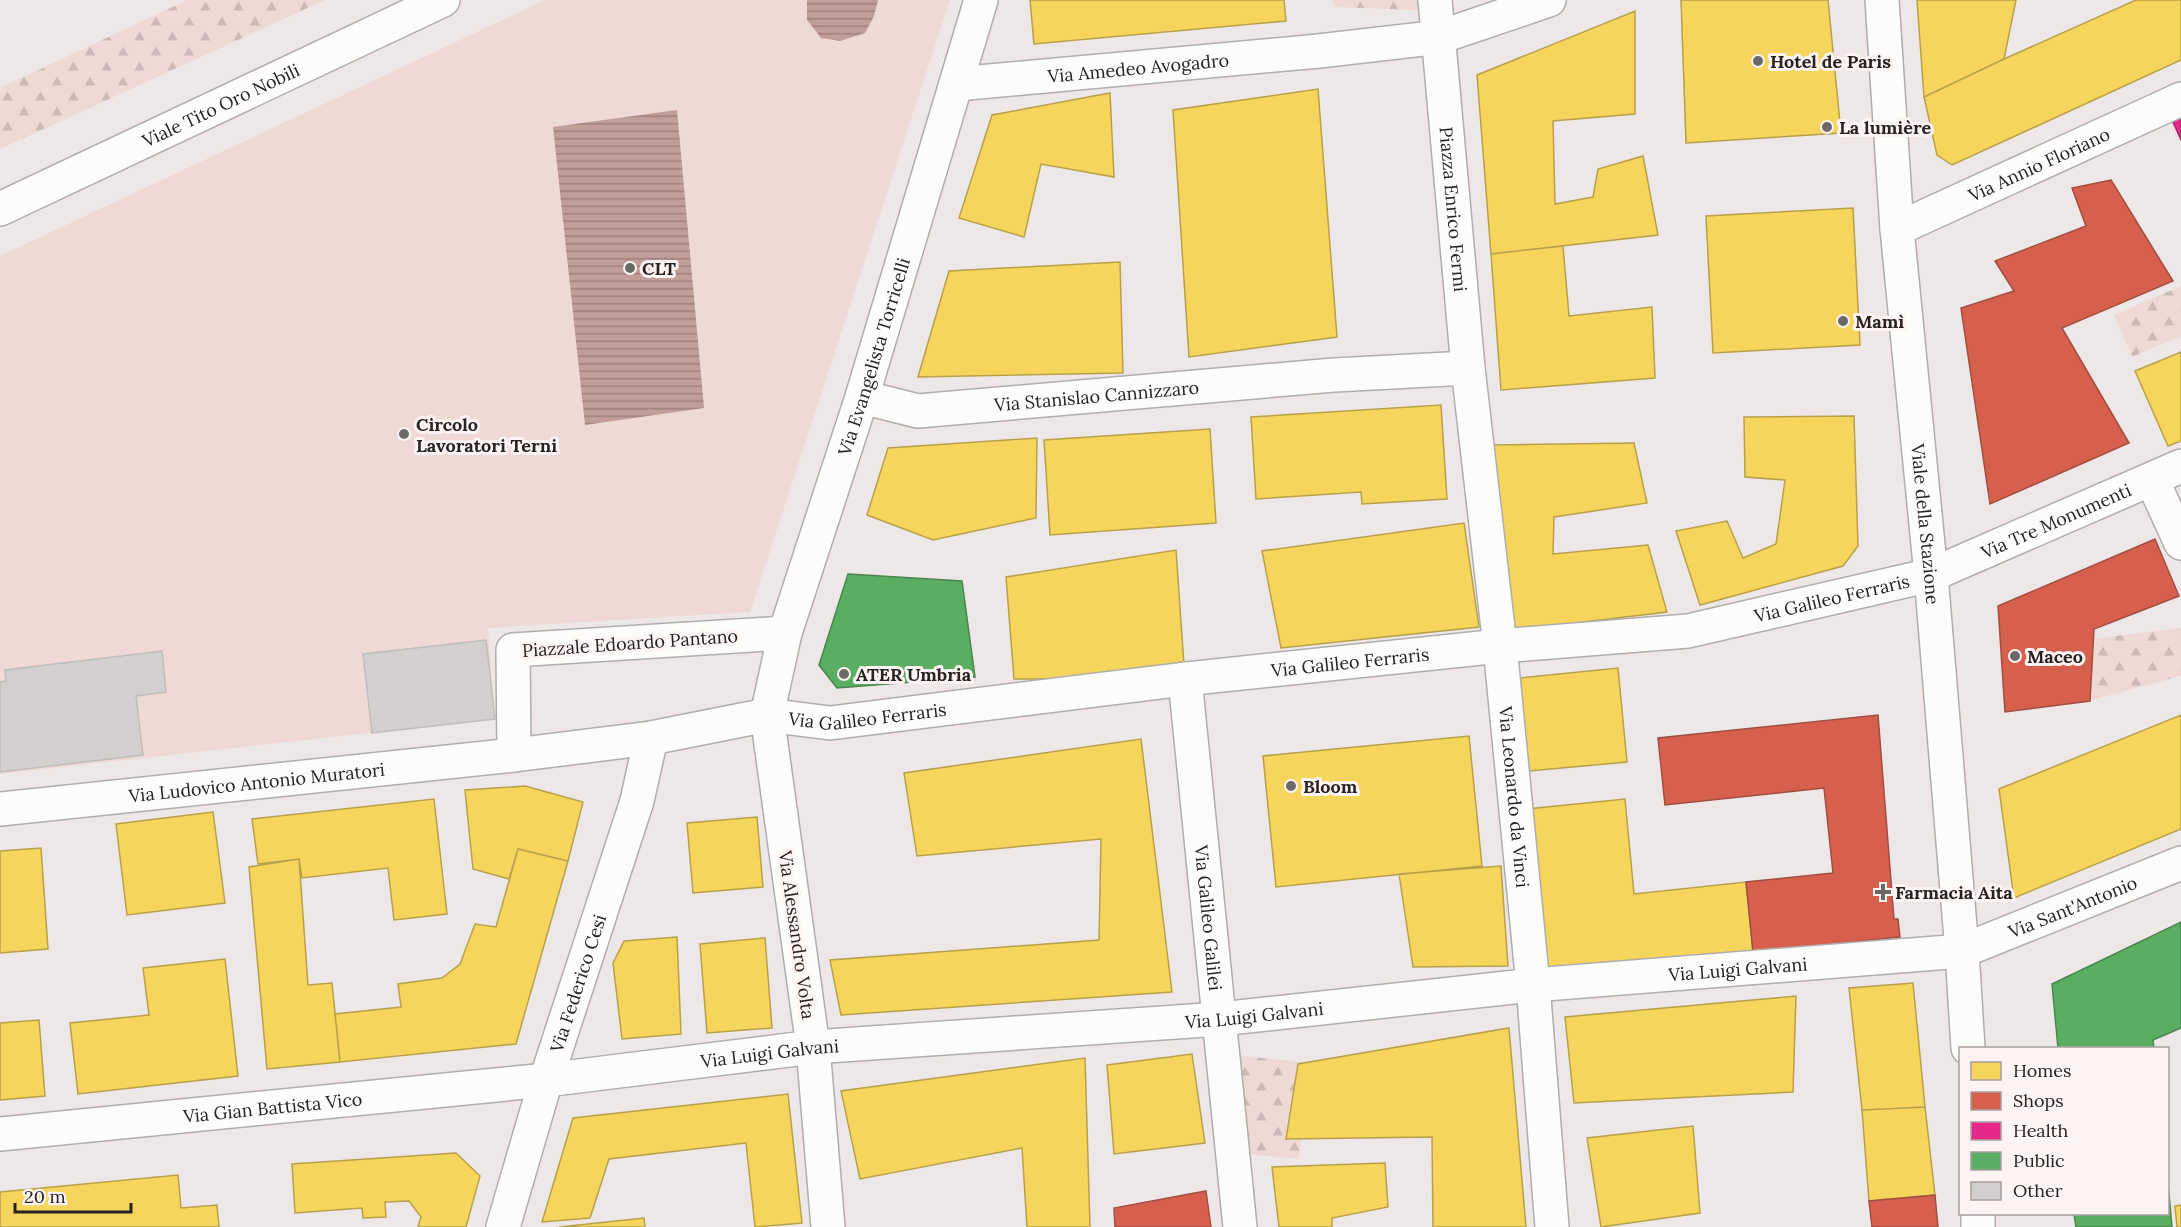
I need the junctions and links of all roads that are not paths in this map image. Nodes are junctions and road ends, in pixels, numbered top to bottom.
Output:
1 (443, 0) edge
2 (981, 0) edge
3 (1435, 0) edge
4 (1549, 0) edge
5 (1882, 0) edge
6 (1440, 37) junction
7 (957, 84) junction
8 (2181, 99) edge
9 (0, 209) edge
10 (1897, 229) junction
11 (1468, 368) junction
12 (862, 397) junction
13 (2181, 466) edge
14 (2152, 480) junction
15 (2181, 543) edge
16 (1931, 575) junction
17 (785, 633) junction
18 (1500, 645) junction
19 (1185, 679) junction
20 (767, 715) junction
21 (651, 738) junction
22 (514, 756) junction
23 (0, 809) edge
24 (2181, 863) edge
25 (1962, 951) junction
26 (1533, 985) junction
27 (1220, 1020) junction
28 (813, 1047) junction
29 (1968, 1047) edge
30 (546, 1080) junction
31 (0, 1134) edge
32 (502, 1227) edge
33 (828, 1227) edge
34 (1240, 1227) edge
35 (1552, 1227) edge

1 - 9 street, Viale Tito Oro Nobili
2 - 7 street, Via Evangelista Torricelli
3 - 6 street, Piazza Enrico Fermi
4 - 6 street
5 - 10 street, Viale della Stazione
6 - 7 street, Via Amedeo Avogadro
6 - 11 street, Piazza Enrico Fermi
7 - 12 street, Via Evangelista Torricelli
8 - 10 street, Via Annio Floriano
10 - 16 street, Viale della Stazione
11 - 12 street, Via Stanislao Cannizzaro
11 - 18 street, Via Leonardo da Vinci
12 - 17 street, Via Evangelista Torricelli
13 - 14 street, Via Tre Monumenti
14 - 15 street
14 - 16 street, Via Tre Monumenti
16 - 18 street, Via Galileo Ferraris
16 - 25 street, Viale della Stazione
17 - 20 street, Via Evangelista Torricelli
17 - 22 street, Piazzale Edoardo Pantano
18 - 19 street, Via Galileo Ferraris
18 - 26 street, Via Leonardo da Vinci
19 - 20 street, Via Galileo Ferraris
19 - 27 street, Via Galileo Galilei
20 - 21 street
20 - 28 street, Via Alessandro Volta
21 - 22 street
21 - 30 street, Via Federico Cesi
22 - 23 street, Via Ludovico Antonio Muratori
24 - 25 street, Via Sant'Antonio
25 - 26 street, Via Luigi Galvani
25 - 29 street, Viale della Stazione
26 - 27 street, Via Luigi Galvani
26 - 35 street, Via Leonardo da Vinci
27 - 28 street, Via Luigi Galvani
27 - 34 street, Via Galileo Galilei
28 - 30 street, Via Luigi Galvani
28 - 33 street, Via Alessandro Volta
30 - 31 street, Via Gian Battista Vico
30 - 32 street, Via Federico Cesi

